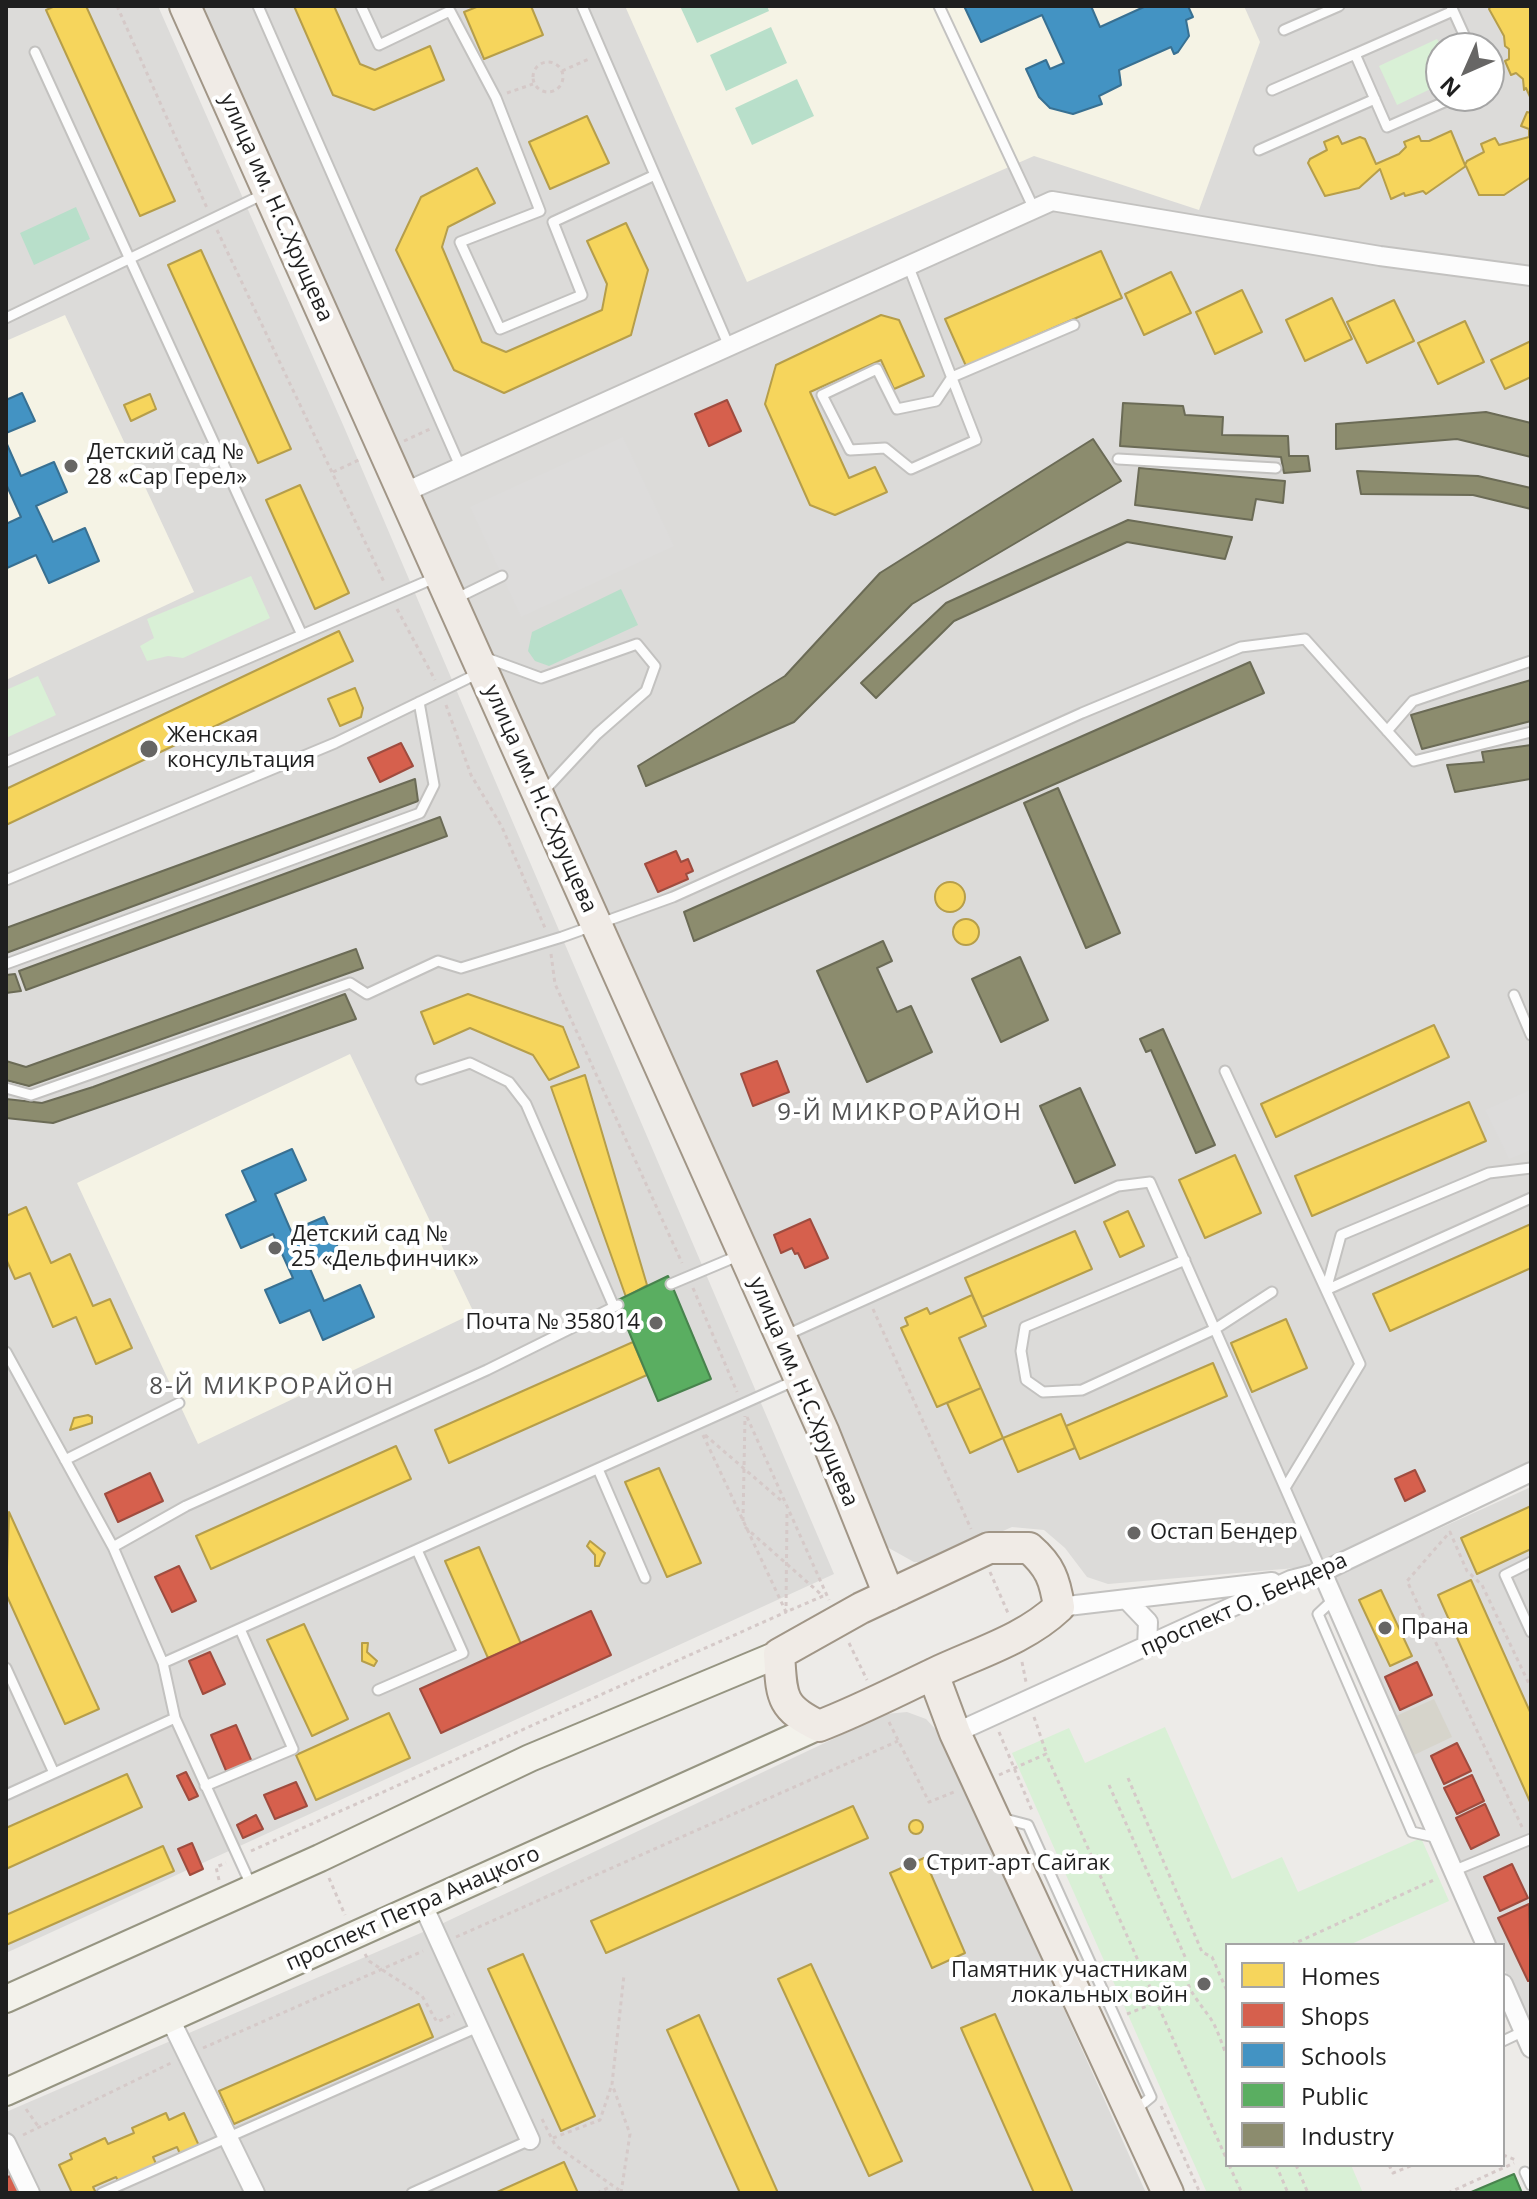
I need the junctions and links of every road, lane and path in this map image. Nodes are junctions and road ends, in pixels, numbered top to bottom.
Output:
1 (117, 6) edge
2 (185, 6) edge
3 (258, 6) edge
4 (361, 6) edge
5 (582, 6) edge
6 (939, 6) edge
7 (1339, 6) edge
8 (449, 8) edge
9 (1452, 8) edge
10 (1284, 30) dead end
11 (1463, 32) edge
12 (35, 52) dead end
13 (602, 54) junction
14 (1355, 54) junction
15 (562, 71) junction
16 (535, 83) junction
17 (1272, 90) dead end
18 (496, 98) junction
19 (1375, 99) junction
20 (1425, 110) edge
21 (1259, 150) dead end
22 (655, 175) junction
23 (269, 192) junction
24 (1034, 209) junction
25 (540, 211) junction
26 (211, 219) junction
27 (553, 222) junction
28 (130, 257) junction
29 (908, 265) junction
30 (1531, 276) edge
31 (6, 318) edge
32 (1074, 325) dead end
33 (728, 344) junction
34 (952, 377) junction
35 (1118, 459) dead end
36 (460, 466) junction
37 (1276, 468) dead end
38 (403, 493) junction
39 (502, 576) dead end
40 (446, 588) junction
41 (391, 598) junction
42 (302, 635) junction
43 (1531, 661) edge
44 (479, 662) junction
45 (441, 691) junction
46 (419, 702) junction
47 (1387, 731) junction
48 (1531, 732) edge
49 (6, 762) edge
50 (539, 797) junction
51 (6, 880) edge
52 (596, 924) junction
53 (550, 941) junction
54 (6, 964) edge
55 (1514, 995) dead end
56 (1531, 1035) edge
57 (1225, 1071) dead end
58 (421, 1079) dead end
59 (6, 1088) edge
60 (1531, 1168) edge
61 (1531, 1198) edge
62 (743, 1253) junction
63 (1185, 1260) junction
64 (688, 1276) junction
65 (671, 1284) dead end
66 (1326, 1290) junction
67 (1272, 1292) dead end
68 (868, 1297) junction
69 (1215, 1329) junction
70 (781, 1338) junction
71 (6, 1352) edge
72 (799, 1379) junction
73 (179, 1403) dead end
74 (744, 1409) junction
75 (65, 1460) junction
76 (598, 1469) junction
77 (744, 1470) junction
78 (1531, 1472) edge
79 (1285, 1488) junction
80 (743, 1525) junction
81 (113, 1547) junction
82 (417, 1550) junction
83 (981, 1552) junction
84 (1531, 1562) edge
85 (786, 1563) junction
86 (1322, 1572) junction
87 (645, 1578) dead end
88 (1291, 1580) junction
89 (889, 1595) junction
90 (823, 1596) junction
91 (1128, 1601) junction
92 (829, 1602) dead end
93 (1059, 1607) junction
94 (786, 1612) junction
95 (240, 1629) junction
96 (1531, 1632) edge
97 (1018, 1636) junction
98 (1147, 1647) junction
99 (779, 1654) junction
100 (163, 1663) junction
101 (6, 1668) edge
102 (933, 1674) junction
103 (1531, 1688) edge
104 (378, 1690) dead end
105 (1029, 1702) junction
106 (175, 1718) junction
107 (819, 1726) junction
108 (955, 1733) junction
109 (1048, 1759) dead end
110 (54, 1773) junction
111 (1128, 1778) dead end
112 (1109, 1785) dead end
113 (205, 1786) junction
114 (6, 1795) edge
115 (1530, 1839) edge
116 (238, 1857) junction
117 (320, 1858) junction
118 (1446, 1874) junction
119 (252, 1888) junction
120 (422, 1903) junction
121 (354, 1935) junction
122 (1295, 1943) edge
123 (1485, 1943) edge
124 (624, 1975) dead end
125 (1225, 1975) edge
126 (1221, 1977) junction
127 (1225, 1986) edge
128 (1190, 1989) junction
129 (1505, 1989) edge
130 (6, 1999) edge
131 (1121, 2017) dead end
132 (170, 2019) junction
133 (478, 2027) junction
134 (1527, 2039) edge
135 (1505, 2041) edge
136 (1225, 2051) edge
137 (612, 2084) junction
138 (6, 2092) edge
139 (228, 2137) junction
140 (552, 2139) dead end
141 (530, 2140) joint
142 (6, 2143) edge
143 (1505, 2156) edge
144 (1230, 2167) edge
145 (1277, 2167) edge
146 (1298, 2167) edge
147 (1390, 2167) edge
148 (1408, 2167) edge
149 (1525, 2172) dead end
150 (1531, 2185) edge
151 (613, 2186) dead end
152 (30, 2193) edge
153 (102, 2193) edge
154 (255, 2193) edge
155 (412, 2193) edge
156 (597, 2193) edge
157 (621, 2193) edge
158 (1168, 2193) edge
159 (1242, 2193) edge
160 (1288, 2193) edge
161 (1308, 2193) edge
162 (1448, 2193) edge

1 - 26 path
2 - 23 main road, улица им. Н.С.Хрущева
3 - 36 lane
4 - 8 lane
5 - 13 lane
6 - 24 lane
7 - 10 lane
8 - 18 lane
9 - 11 lane
9 - 14 lane
12 - 28 lane
13 - 15 path
13 - 22 lane
14 - 17 lane
14 - 19 lane
15 - 16 path
15 - 16 path
16 - 18 path
18 - 25 lane
19 - 20 lane
19 - 21 lane
22 - 27 lane
22 - 33 lane
23 - 26 lane
23 - 38 main road, улица им. Н.С.Хрущева
24 - 29 street
24 - 30 street
25 - 27 lane
25 - 27 lane
26 - 28 lane
26 - 41 path
28 - 31 lane
28 - 42 lane
29 - 33 street
29 - 34 lane
32 - 34 lane
33 - 36 street
34 - 34 lane
35 - 37 lane
36 - 38 street
38 - 40 main road, улица им. Н.С.Хрущева
39 - 40 lane
40 - 41 lane
40 - 44 main road, улица им. Н.С.Хрущева
41 - 42 lane
41 - 45 path
42 - 49 lane
43 - 47 lane
44 - 45 lane
44 - 50 main road, улица им. Н.С.Хрущева
44 - 50 lane
45 - 46 lane
45 - 53 path
46 - 51 lane
46 - 54 lane
47 - 48 lane
47 - 52 lane
50 - 52 main road, улица им. Н.С.Хрущева
52 - 53 lane
52 - 62 main road, улица им. Н.С.Хрущева
53 - 59 lane
53 - 64 path
55 - 56 lane
57 - 66 lane
58 - 81 lane
60 - 66 lane
61 - 66 lane
62 - 64 lane
62 - 70 main road, улица им. Н.С.Хрущева
63 - 68 lane
63 - 69 lane
63 - 69 lane
64 - 65 lane
64 - 74 path
66 - 79 lane
67 - 69 lane
68 - 70 lane
68 - 83 path
69 - 79 lane
70 - 72 main road, улица им. Н.С.Хрущева
71 - 75 lane
72 - 74 lane
72 - 89 main road, улица им. Н.С.Хрущева
73 - 75 lane
74 - 76 lane
74 - 77 path
75 - 81 lane
76 - 82 lane
76 - 87 lane
77 - 80 path
77 - 80 path
77 - 85 path
78 - 86 street, проспект О. Бендера
79 - 86 lane
80 - 85 path
80 - 94 path
81 - 100 lane
82 - 95 lane
82 - 104 lane
83 - 89 main road
83 - 93 main road
83 - 97 path
84 - 96 lane
85 - 90 path
85 - 94 path
86 - 88 street, проспект О. Бендера
86 - 118 street
88 - 91 street
88 - 98 street, проспект О. Бендера
89 - 99 main road
90 - 92 path
90 - 94 path
91 - 93 street
91 - 98 street
93 - 97 main road, проспект Петра Анацкого
94 - 116 path
95 - 100 lane
95 - 113 lane
97 - 102 main road, проспект Петра Анацкого
97 - 105 path
98 - 105 street, проспект О. Бендера
99 - 107 main road
99 - 117 main road
100 - 106 lane
101 - 110 lane
102 - 107 main road, проспект Петра Анацкого
102 - 108 main road
103 - 115 path
105 - 108 street, проспект О. Бендера
105 - 109 path
106 - 110 lane
106 - 113 lane
107 - 120 main road, проспект Петра Анацкого
108 - 158 main road
110 - 114 lane
111 - 126 path
112 - 128 path
113 - 116 lane
115 - 118 lane
116 - 119 lane
117 - 119 main road
117 - 121 path
118 - 122 path
118 - 123 street
119 - 130 main road
120 - 121 main road, проспект Петра Анацкого
120 - 133 street
121 - 132 main road, проспект Петра Анацкого
124 - 137 path
125 - 126 path
126 - 127 path
128 - 131 path
128 - 136 path
129 - 134 street
132 - 138 main road, проспект Петра Анацкого
132 - 139 street
133 - 139 lane
133 - 141 street
134 - 135 lane
137 - 140 path
137 - 157 path
139 - 153 lane
139 - 154 street
141 - 155 lane
142 - 152 street
143 - 162 path
144 - 159 path
145 - 160 path
146 - 161 path
147 - 148 path
149 - 150 lane
151 - 156 path

